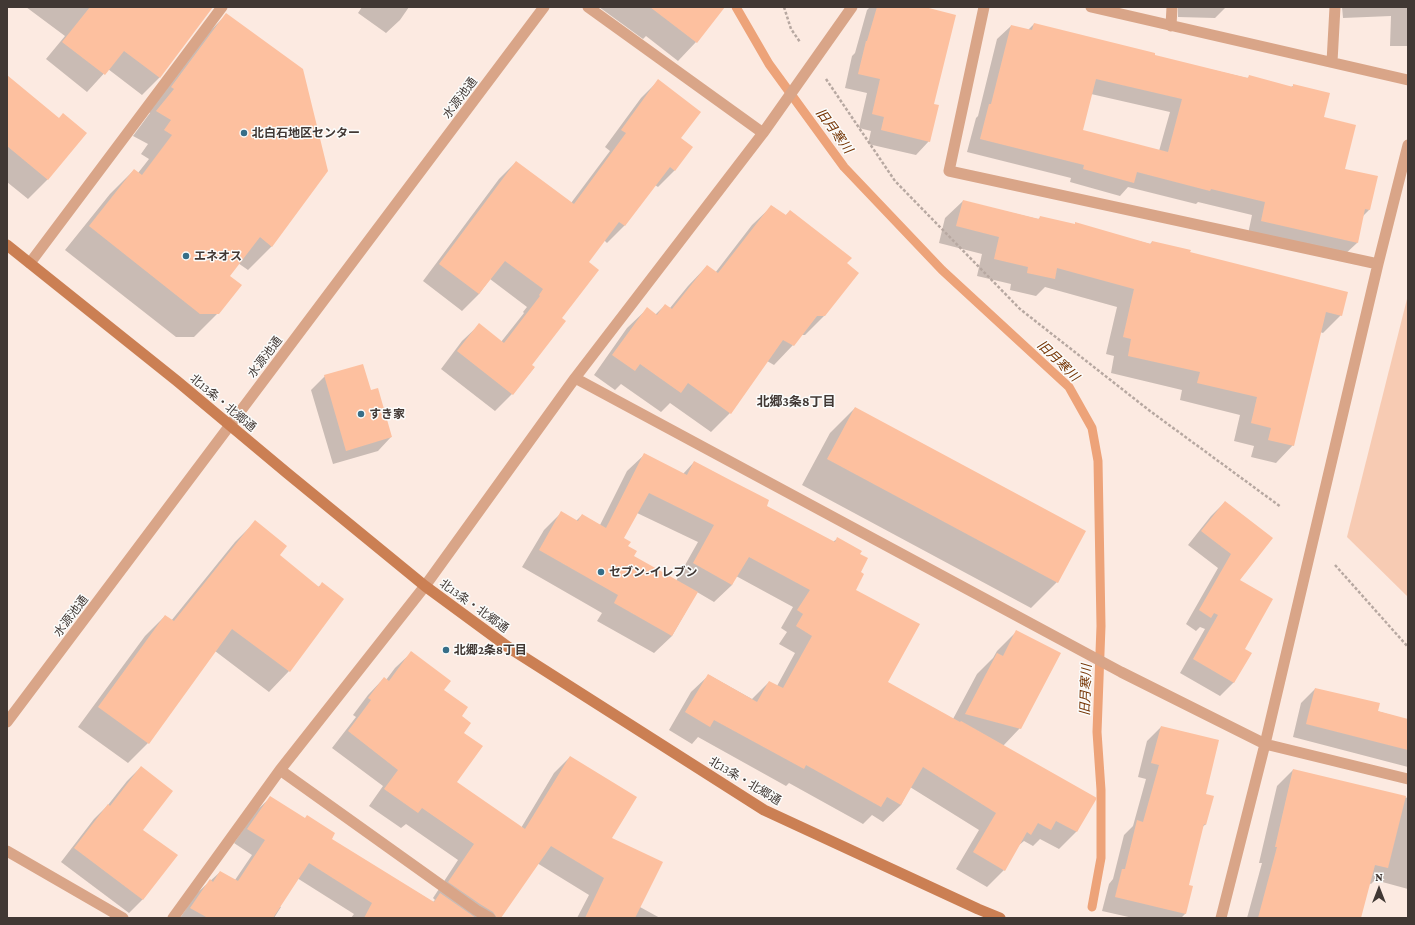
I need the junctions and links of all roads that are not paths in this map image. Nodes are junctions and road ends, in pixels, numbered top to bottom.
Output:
1 (222, 7) edge
2 (544, 7) edge
3 (588, 7) edge
4 (852, 7) edge
5 (984, 7) edge
6 (1091, 7) edge
7 (1172, 7) edge
8 (1335, 7) edge
9 (1171, 26) junction
10 (1332, 62) junction
11 (1408, 80) edge
12 (763, 133) junction
13 (1408, 145) edge
14 (7, 245) edge
15 (30, 263) junction
16 (1378, 264) junction
17 (575, 378) junction
18 (230, 426) junction
19 (424, 586) junction
20 (7, 722) edge
21 (1265, 744) junction
22 (280, 770) junction
23 (1408, 779) edge
24 (7, 851) edge
25 (122, 918) edge
26 (173, 918) edge
27 (490, 918) edge
28 (1000, 918) edge
29 (1221, 918) edge

1 - 15 street
2 - 18 street, 水源池通
3 - 12 street
4 - 12 street
5 - 16 street
6 - 9 street
7 - 9 street
8 - 10 street
9 - 10 street
10 - 11 street
12 - 17 street
13 - 16 street
14 - 15 main road, 北13条・北郷通
15 - 18 main road, 北13条・北郷通
16 - 21 street
17 - 19 street
17 - 21 street
18 - 19 main road, 北13条・北郷通
18 - 20 street, 水源池通
19 - 22 street
19 - 28 main road, 北13条・北郷通
21 - 23 street
21 - 29 street
22 - 26 street
22 - 27 street
24 - 25 street

